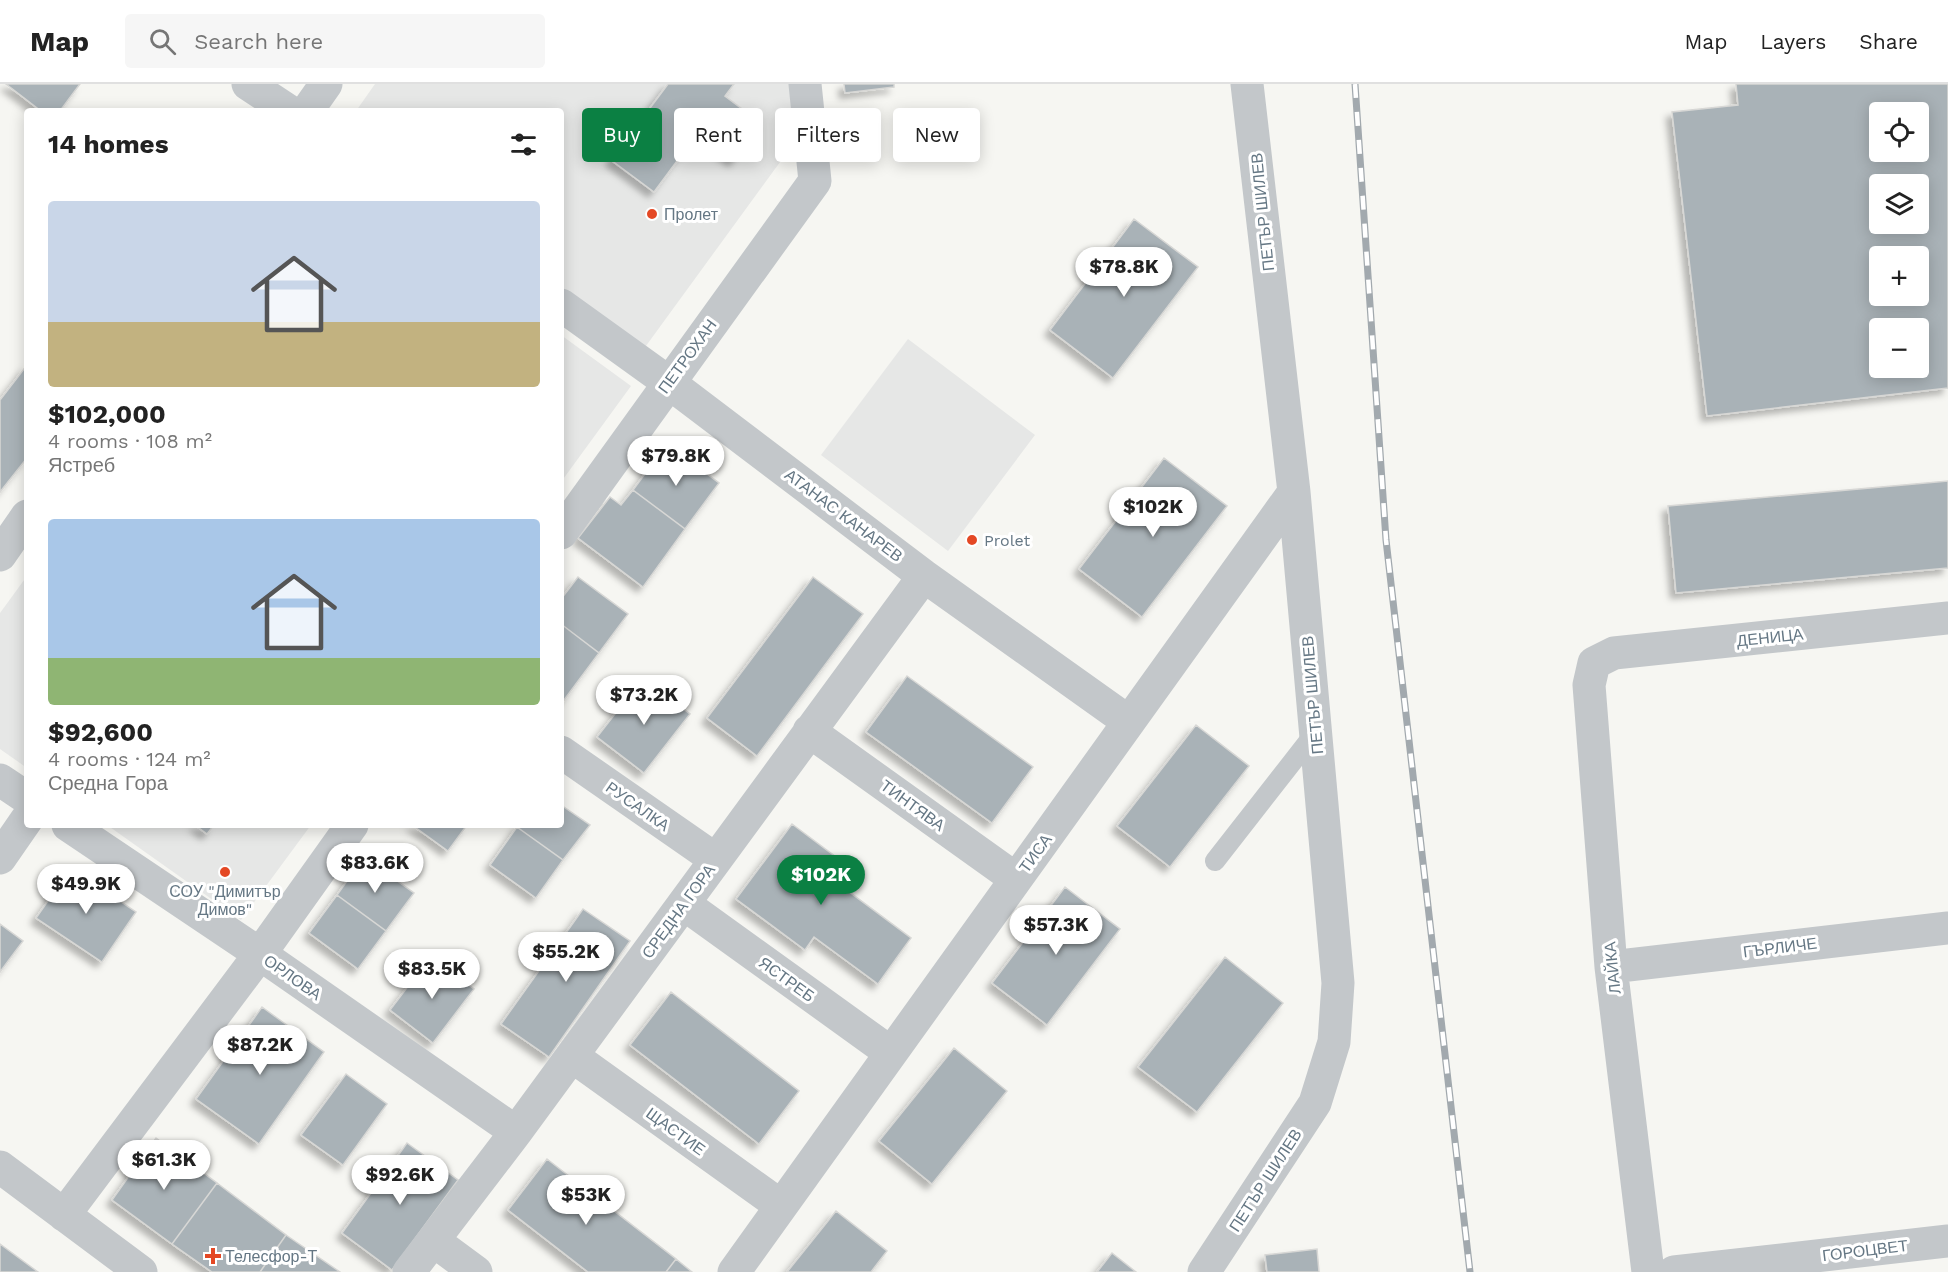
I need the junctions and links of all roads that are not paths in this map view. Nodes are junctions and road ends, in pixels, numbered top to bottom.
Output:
1 (248, 84) edge
2 (326, 84) edge
3 (805, 84) edge
4 (1247, 84) edge
5 (284, 108) edge
6 (309, 108) edge
7 (564, 307) edge
8 (668, 382) junction
9 (1294, 492) junction
10 (24, 520) edge
11 (564, 529) edge
12 (0, 555) edge
13 (924, 576) junction
14 (1948, 618) edge
15 (1593, 663) joint
16 (1129, 722) junction
17 (809, 731) junction
18 (1315, 733) junction
19 (564, 754) edge
20 (0, 780) edge
21 (24, 796) edge
22 (24, 823) edge
23 (72, 828) edge
24 (350, 828) edge
25 (0, 858) edge
26 (715, 859) junction
27 (1215, 861) dead end
28 (1016, 879) junction
29 (684, 904) junction
30 (1948, 928) edge
31 (260, 954) junction
32 (1611, 967) junction
33 (891, 1053) junction
34 (572, 1056) junction
35 (516, 1132) junction
36 (0, 1167) edge
37 (781, 1206) junction
38 (64, 1215) junction
39 (1948, 1240) edge
40 (434, 1241) junction
41 (122, 1267) edge
42 (409, 1272) edge
43 (476, 1272) edge
44 (734, 1272) edge
45 (1204, 1272) edge
46 (1648, 1272) edge
47 (1674, 1272) edge

1 - 5 street
2 - 6 street
3 - 8 street, ПЕТРОХАН
4 - 9 street, ПЕТЪР ШИЛЕВ
7 - 8 street, АТАНАС КАНАРЕВ
8 - 11 street, ПЕТРОХАН
8 - 13 street, АТАНАС КАНАРЕВ
9 - 16 street, ТИСА
9 - 18 street, ПЕТЪР ШИЛЕВ
10 - 12 street
13 - 16 street, АТАНАС КАНАРЕВ
13 - 17 street, СРЕДНА ГОРА
14 - 15 street, ДЕНИЦА
15 - 32 street, ЛАЙКА
16 - 28 street, ТИСА
17 - 26 street, СРЕДНА ГОРА
17 - 28 street, ТИНТЯВА
18 - 27 lane
18 - 45 street, ПЕТЪР ШИЛЕВ
19 - 26 street, РУСАЛКА
20 - 21 street
22 - 25 street
23 - 31 street, ОРЛОВА
24 - 31 street
26 - 29 street, СРЕДНА ГОРА
28 - 33 street, ТИСА
29 - 33 street, ЯСТРЕБ
29 - 34 street, СРЕДНА ГОРА
30 - 32 street, ГЪРЛИЧЕ
31 - 35 street, ОРЛОВА
31 - 38 street
32 - 46 street, ЛАЙКА
33 - 37 street, ТИСА
34 - 35 street, СРЕДНА ГОРА
34 - 37 street, ЩАСТИЕ
35 - 40 street, СРЕДНА ГОРА
36 - 38 street
37 - 44 street, ТИСА
38 - 41 street
39 - 47 street, ГОРОЦВЕТ
40 - 42 street, СРЕДНА ГОРА
40 - 43 street

